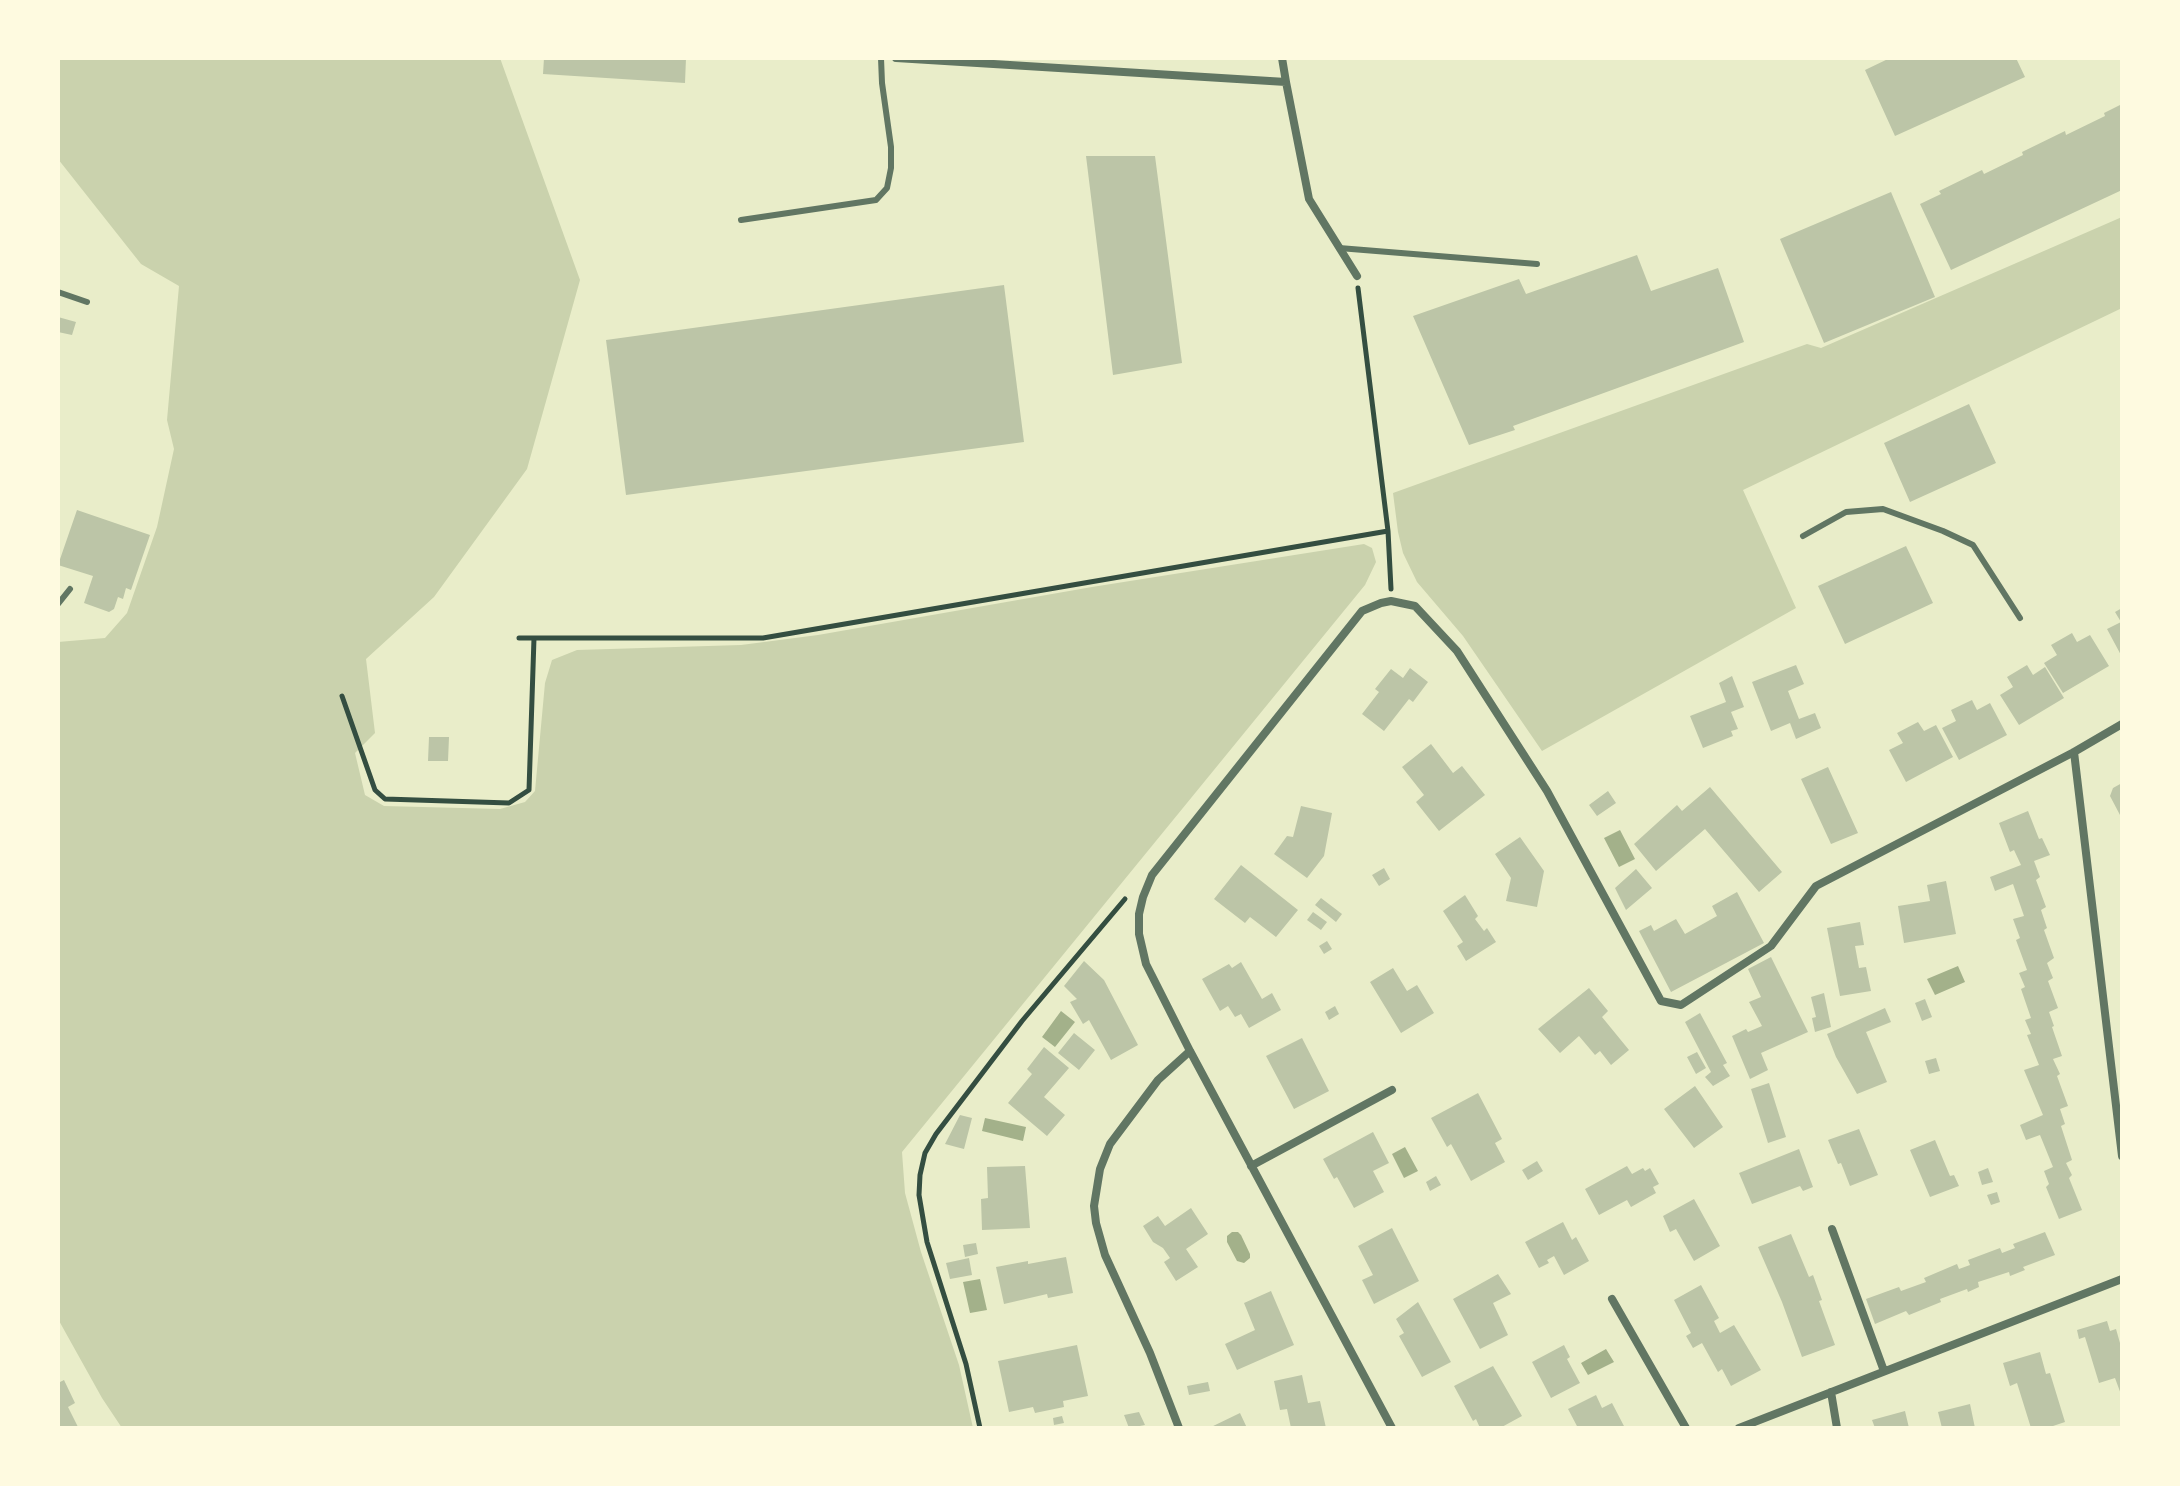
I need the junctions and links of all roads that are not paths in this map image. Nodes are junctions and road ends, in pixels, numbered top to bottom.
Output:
1 (881, 58) edge
2 (896, 58) edge
3 (1282, 58) edge
4 (1286, 82) junction
5 (741, 220) dead end
6 (1339, 248) junction
7 (1537, 264) dead end
8 (1357, 276) road end
9 (58, 292) edge
10 (87, 302) dead end
11 (1803, 536) dead end
12 (70, 589) dead end
13 (58, 604) edge
14 (2020, 618) dead end
15 (2122, 724) edge
16 (2074, 752) junction
17 (1190, 1051) junction
18 (1392, 1090) dead end
19 (2122, 1156) edge
20 (1251, 1166) junction
21 (1832, 1229) dead end
22 (2122, 1279) edge
23 (1612, 1299) dead end
24 (1884, 1371) junction
25 (1831, 1392) junction
26 (1179, 1428) edge
27 (1392, 1428) edge
28 (1686, 1428) edge
29 (1739, 1428) edge
30 (1837, 1428) edge

1 - 5 lane
2 - 4 street
3 - 4 street
4 - 6 street
6 - 7 lane
6 - 8 street
9 - 10 lane
11 - 14 lane
12 - 13 lane
15 - 16 street
16 - 17 street
16 - 19 street
17 - 20 street
17 - 26 street
18 - 20 street
20 - 27 street
21 - 24 street
22 - 24 street
23 - 28 street
24 - 25 street
25 - 29 street
25 - 30 street

